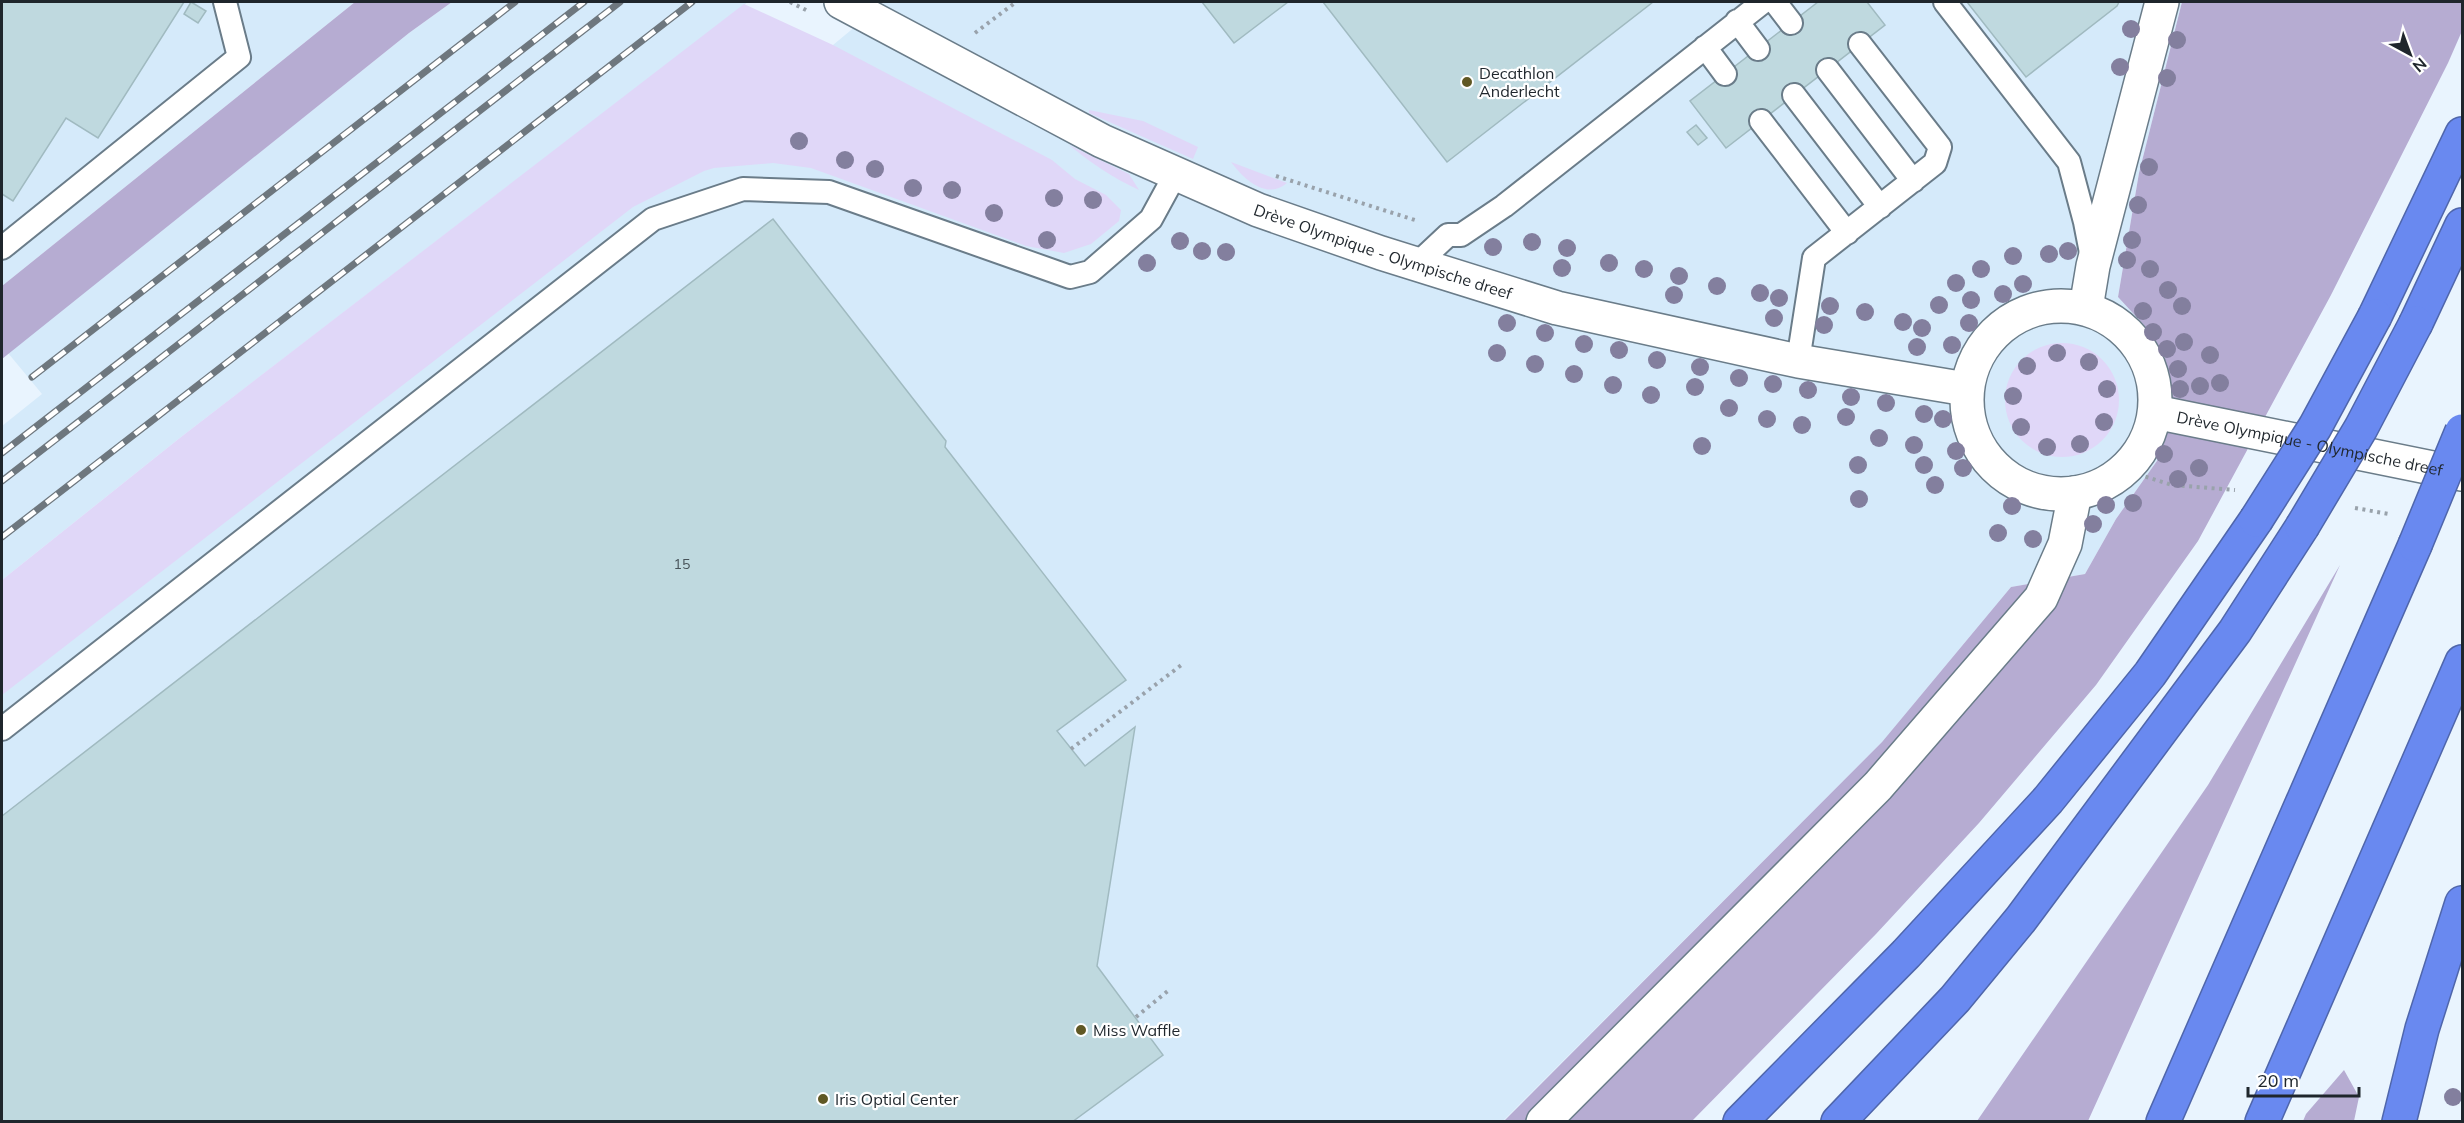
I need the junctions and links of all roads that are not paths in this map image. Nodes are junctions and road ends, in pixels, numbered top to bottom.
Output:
1 (225, 2) edge
2 (841, 2) edge
3 (1763, 2) edge
4 (1775, 2) edge
5 (1945, 2) edge
6 (2162, 2) edge
7 (1737, 21) junction
8 (1791, 23) dead end
9 (1860, 44) dead end
10 (1705, 47) junction
11 (1758, 49) dead end
12 (1828, 70) dead end
13 (1725, 74) dead end
14 (1794, 95) dead end
15 (1761, 121) dead end
16 (2463, 134) edge
17 (1175, 175) junction
18 (1913, 181) junction
19 (1880, 207) junction
20 (2463, 225) edge
21 (1847, 232) junction
22 (2, 248) edge
23 (1416, 265) junction
24 (2093, 267) junction
25 (2086, 308) junction
26 (1798, 362) junction
27 (1966, 389) junction
28 (2155, 412) junction
29 (2463, 431) edge
30 (2463, 474) edge
31 (2075, 494) junction
32 (2463, 662) edge
33 (2, 729) edge
34 (2463, 903) edge
35 (1543, 1122) edge
36 (1740, 1122) edge
37 (1838, 1122) edge
38 (2163, 1122) edge
39 (2262, 1122) edge
40 (2399, 1122) edge

1 - 22 lane
2 - 17 street, Drève Olympique - Olympische dreef
3 - 7 lane
4 - 8 lane
5 - 24 lane
6 - 24 street
7 - 10 lane
7 - 11 lane
9 - 18 lane
10 - 13 lane
10 - 23 lane
12 - 18 lane
14 - 19 lane
15 - 21 lane
16 - 36 highway, bridge
17 - 23 street, Drève Olympique - Olympische dreef
17 - 33 lane
18 - 19 lane
19 - 21 lane
20 - 37 highway, bridge
21 - 26 lane
23 - 26 street, Drève Olympique - Olympische dreef
24 - 25 street
25 - 27 street
25 - 28 street
26 - 27 street, Drève Olympique - Olympische dreef
27 - 31 street
28 - 30 street, Drève Olympique - Olympische dreef
28 - 31 street
29 - 38 highway, bridge
31 - 35 street
32 - 39 highway
34 - 40 highway

